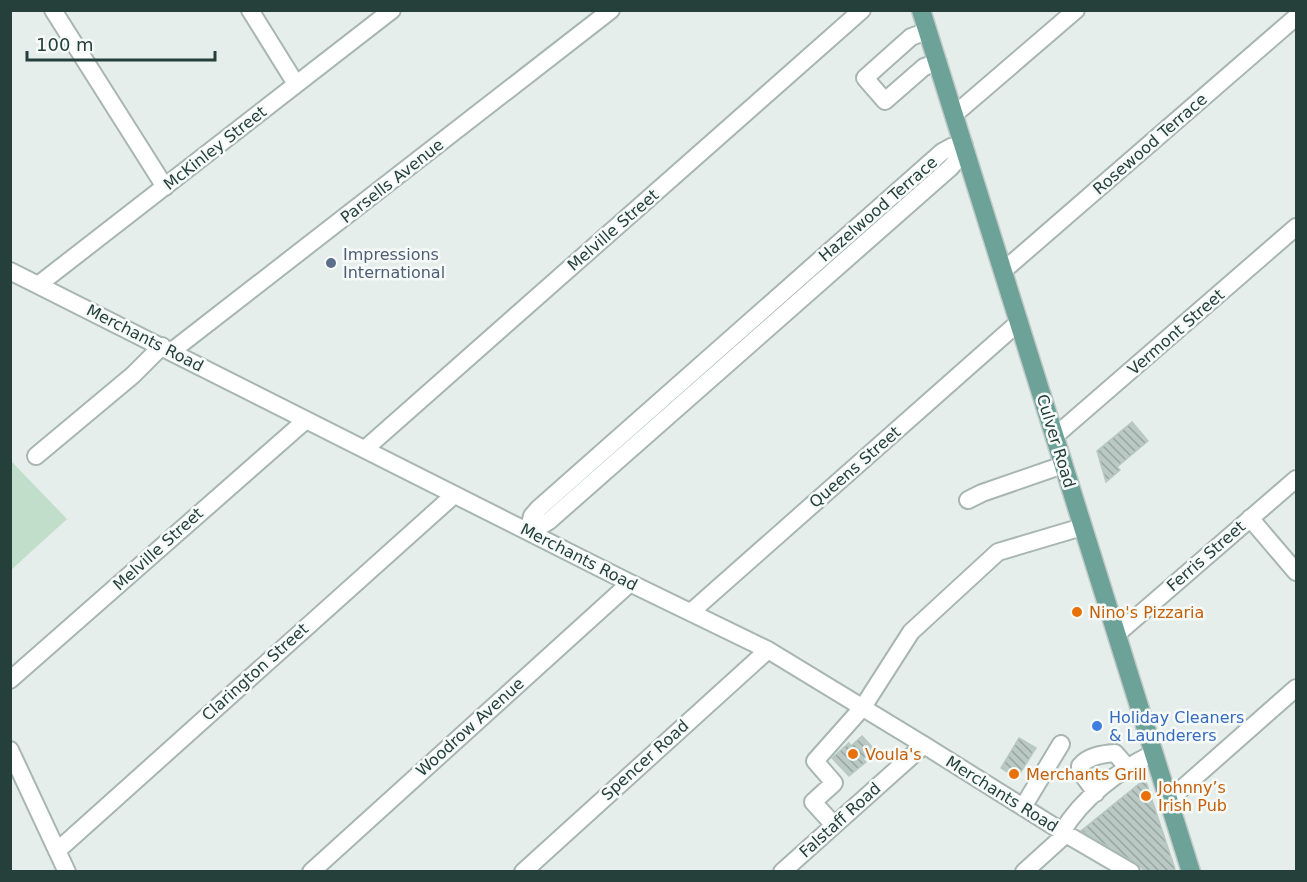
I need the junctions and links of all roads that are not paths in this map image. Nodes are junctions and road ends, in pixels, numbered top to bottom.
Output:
1 (53, 10) edge
2 (250, 10) edge
3 (392, 10) edge
4 (611, 10) edge
5 (862, 10) edge
6 (921, 10) edge
7 (1076, 10) edge
8 (1296, 17) edge
9 (927, 31) junction
10 (938, 62) junction
11 (296, 84) junction
12 (955, 114) junction
13 (964, 145) junction
14 (165, 187) junction
15 (1296, 227) edge
16 (10, 271) edge
17 (1003, 271) junction
18 (38, 285) junction
19 (1019, 322) junction
20 (167, 349) junction
21 (306, 420) junction
22 (1055, 436) junction
23 (364, 449) junction
24 (36, 456) dead end
25 (1063, 465) junction
26 (1296, 479) edge
27 (454, 495) junction
28 (968, 500) dead end
29 (1250, 519) junction
30 (1082, 527) junction
31 (528, 531) junction
32 (1296, 572) edge
33 (630, 583) junction
34 (691, 612) junction
35 (1117, 634) junction
36 (768, 650) junction
37 (10, 680) edge
38 (1296, 688) edge
39 (863, 707) junction
40 (1061, 744) dead end
41 (924, 745) junction
42 (10, 750) edge
43 (1154, 753) junction
44 (1128, 768) junction
45 (1096, 793) junction
46 (1168, 800) junction
47 (1023, 807) junction
48 (834, 825) junction
49 (1064, 833) junction
50 (57, 850) junction
51 (67, 872) edge
52 (310, 872) edge
53 (523, 872) edge
54 (783, 872) edge
55 (1024, 872) edge
56 (1131, 872) edge
57 (1191, 872) edge

1 - 14 street
2 - 11 street
3 - 11 street, McKinley Street
4 - 20 street, Parsells Avenue
5 - 23 street, Melville Street
6 - 9 main road, Culver Road
7 - 12 street
8 - 17 street, Rosewood Terrace
9 - 10 main road, Culver Road
9 - 10 street
10 - 12 main road, Culver Road
11 - 14 street, McKinley Street
12 - 13 main road, Culver Road
13 - 17 main road, Culver Road
13 - 31 street, Hazelwood Terrace
14 - 18 street, McKinley Street
15 - 22 street, Vermont Street
16 - 18 street, Merchants Road
17 - 19 main road, Culver Road
18 - 20 street, Merchants Road
19 - 22 main road, Culver Road
19 - 34 street, Queens Street
20 - 21 street, Merchants Road
20 - 24 street, Parsells Avenue
21 - 23 street, Merchants Road
21 - 37 street, Melville Street
22 - 25 main road, Culver Road
23 - 27 street, Merchants Road
25 - 28 street
25 - 30 main road, Culver Road
26 - 29 street, Ferris Street
27 - 31 street, Merchants Road
27 - 50 street, Clarington Street
29 - 32 street
29 - 35 street, Ferris Street
30 - 35 main road, Culver Road
30 - 39 street
31 - 33 street, Merchants Road
33 - 34 street, Merchants Road
33 - 52 street, Woodrow Avenue
34 - 36 street, Merchants Road
35 - 43 main road, Culver Road
36 - 39 street, Merchants Road
36 - 53 street, Spencer Road
38 - 46 street
39 - 41 street, Merchants Road
39 - 48 street
40 - 47 street
41 - 47 street, Merchants Road
41 - 48 street, Falstaff Road
42 - 50 street
43 - 44 street
43 - 46 main road, Culver Road
44 - 45 street
44 - 45 street
45 - 49 street
46 - 57 main road, Culver Road
47 - 49 street, Merchants Road
48 - 54 street, Falstaff Road
49 - 55 street
49 - 56 street, Merchants Road
50 - 51 street

